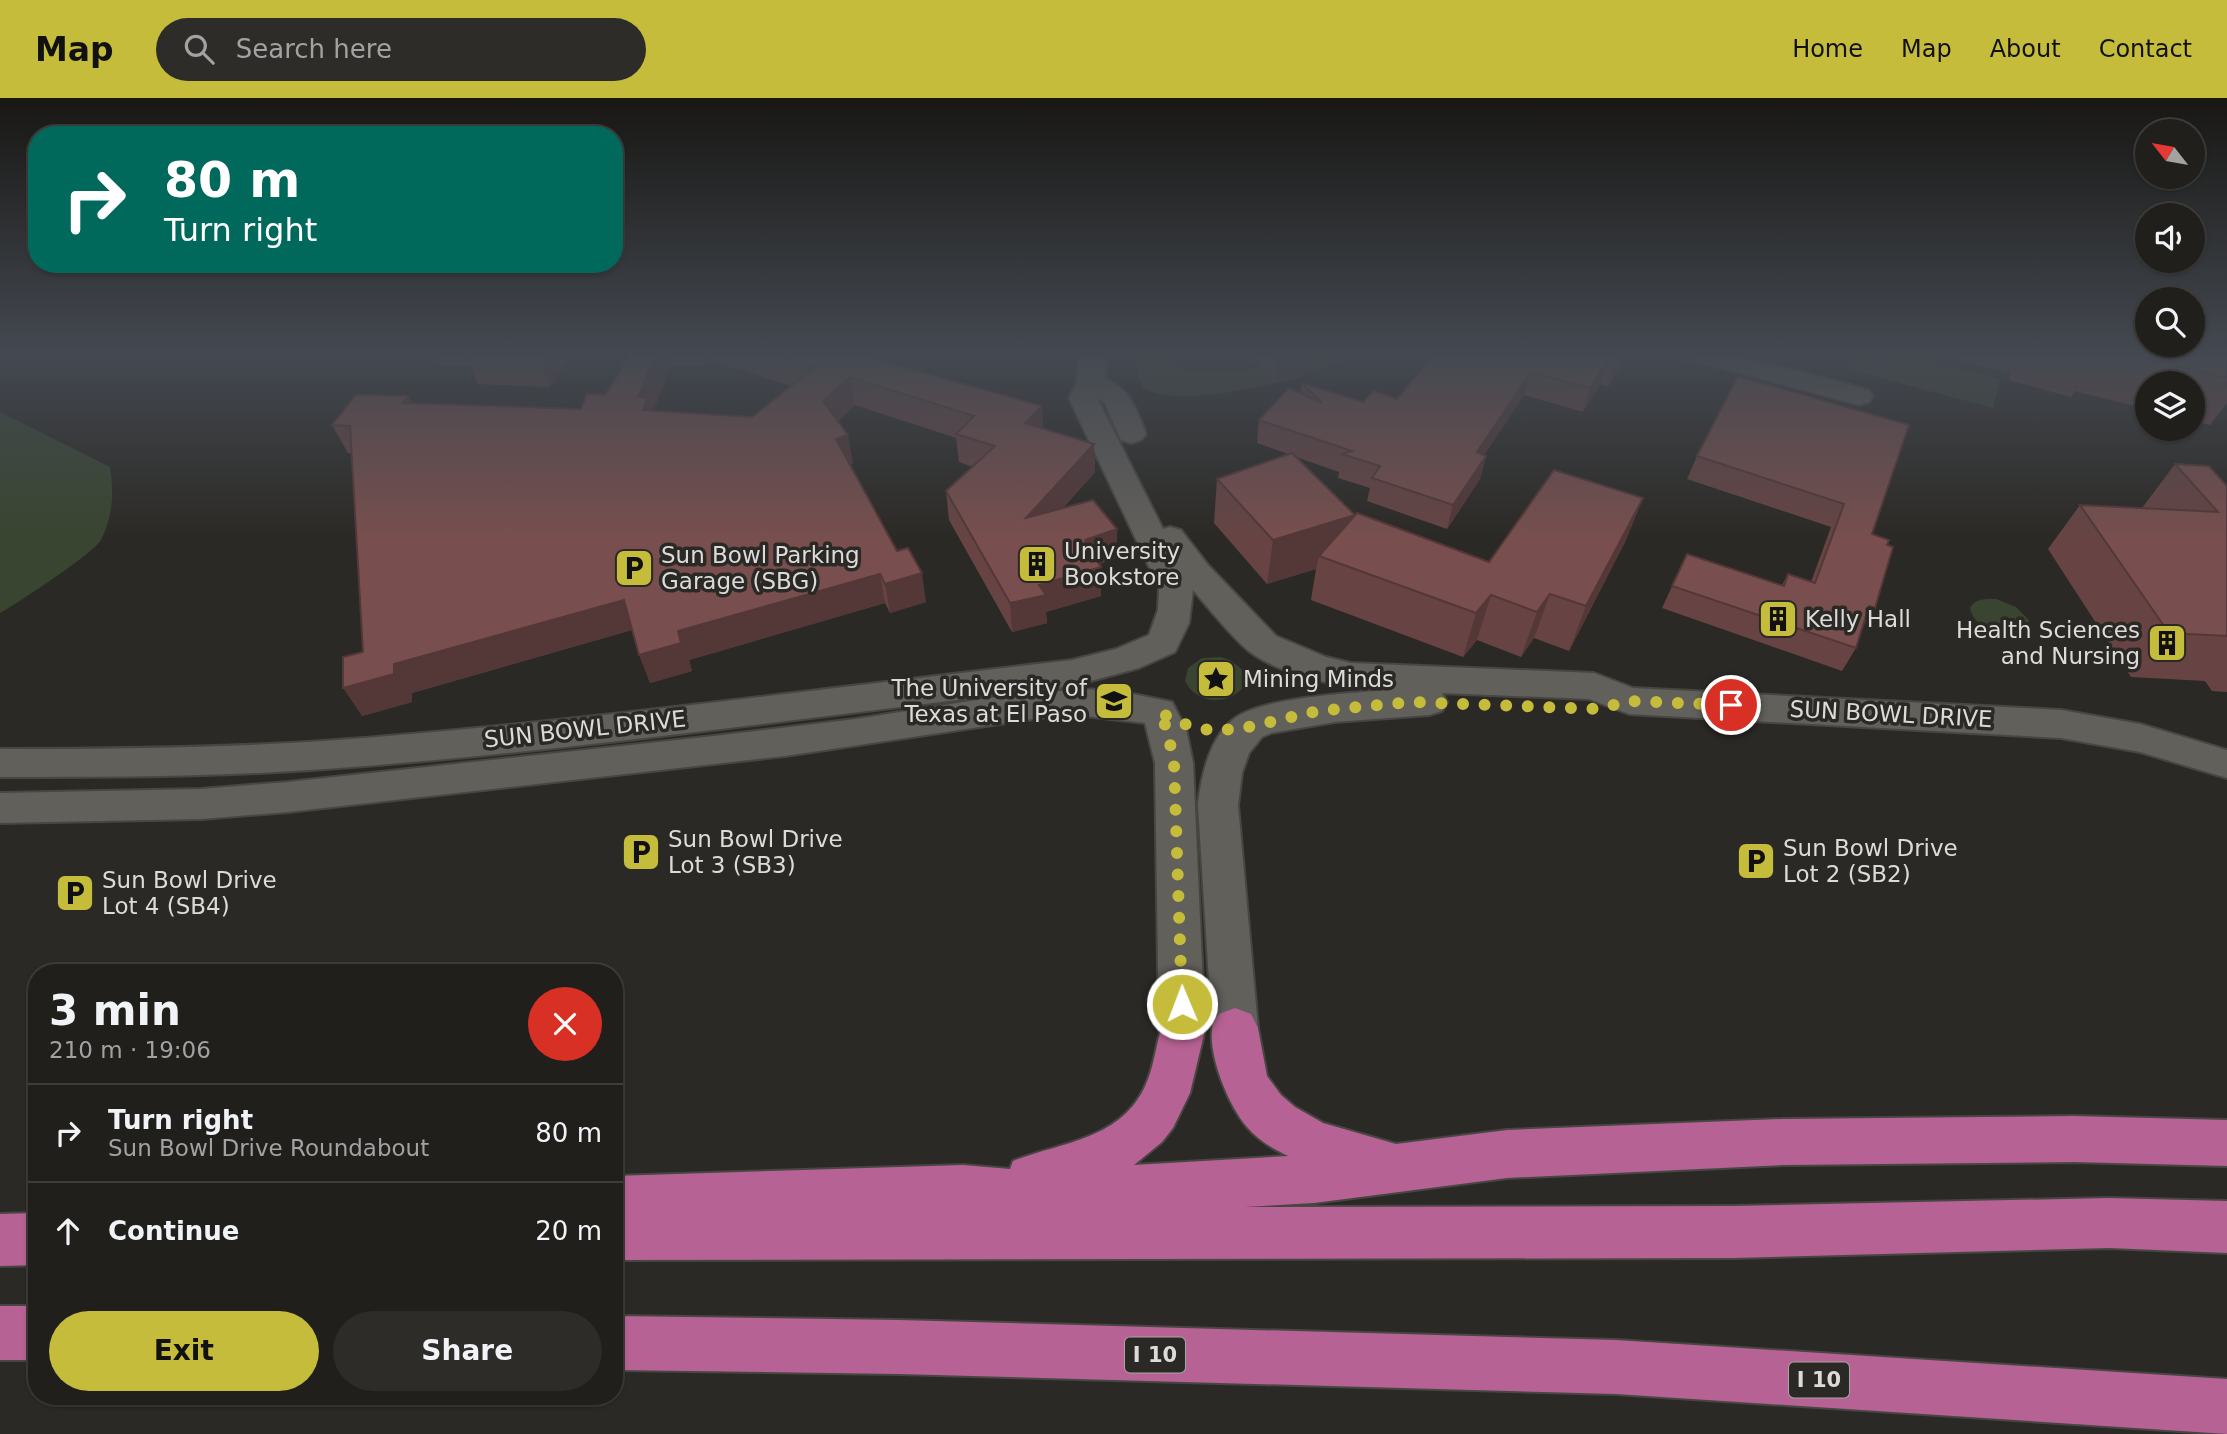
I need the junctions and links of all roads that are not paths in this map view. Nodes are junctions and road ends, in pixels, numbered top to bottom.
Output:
1 (1090, 415) edge
2 (1124, 415) edge
3 (1131, 434) dead end
4 (1151, 481) dead end
5 (1163, 643) junction
6 (1264, 645) junction
7 (1629, 701) junction
8 (1159, 712) junction
9 (1251, 726) junction
10 (0, 762) edge
11 (2227, 764) edge
12 (0, 808) edge
13 (1235, 1028) joint
14 (1182, 1030) joint
15 (2227, 1143) edge
16 (1402, 1167) junction
17 (963, 1190) junction
18 (623, 1201) edge
19 (2227, 1227) edge
20 (623, 1234) edge
21 (28, 1239) edge
22 (0, 1240) edge
23 (0, 1333) edge
24 (28, 1333) edge
25 (623, 1343) edge
26 (2227, 1407) edge

1 - 5 street
2 - 3 street
4 - 6 street
5 - 6 street
5 - 8 street
5 - 10 street, SUN BOWL DRIVE
6 - 7 street, SUN BOWL DRIVE
6 - 9 street
7 - 9 street
7 - 11 street, SUN BOWL DRIVE
8 - 9 street
8 - 12 street, SUN BOWL DRIVE
8 - 14 street
9 - 13 street
13 - 16 highway
14 - 17 highway
15 - 16 highway
16 - 17 highway
17 - 18 highway
19 - 20 highway
21 - 22 highway
23 - 24 highway
25 - 26 highway, I 10

